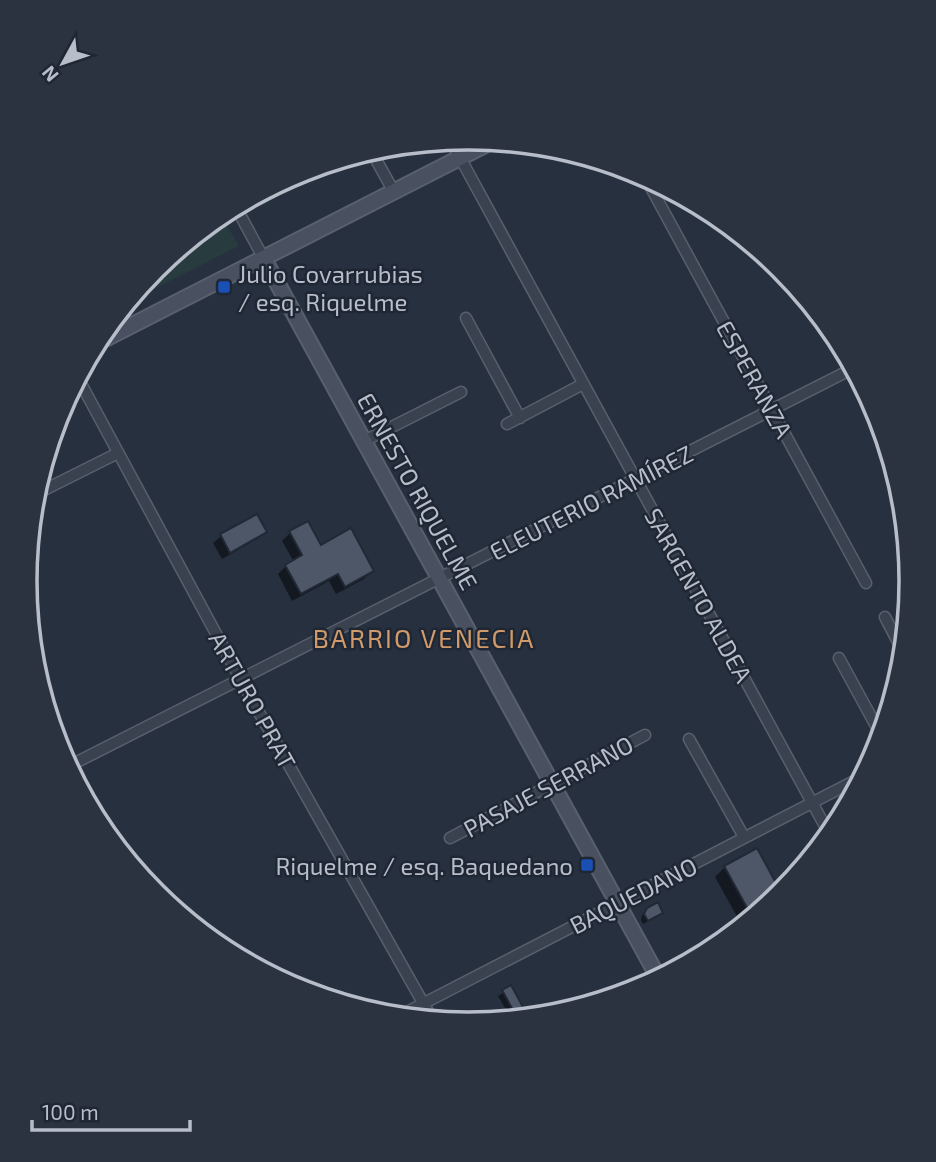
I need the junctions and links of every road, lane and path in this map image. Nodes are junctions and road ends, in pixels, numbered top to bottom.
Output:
1 (456, 150) edge
2 (475, 150) edge
3 (460, 158) junction
4 (376, 160) edge
5 (653, 191) edge
6 (394, 192) junction
7 (240, 215) edge
8 (264, 259) junction
9 (466, 318) dead end
10 (114, 335) edge
11 (845, 372) edge
12 (583, 384) junction
13 (83, 387) edge
14 (461, 393) dead end
15 (771, 410) junction
16 (520, 418) junction
17 (507, 424) dead end
18 (364, 441) junction
19 (118, 453) junction
20 (636, 479) junction
21 (47, 489) edge
22 (440, 578) junction
23 (866, 583) dead end
24 (885, 617) dead end
25 (896, 638) edge
26 (839, 658) dead end
27 (240, 678) junction
28 (875, 723) edge
29 (645, 735) dead end
30 (689, 739) dead end
31 (77, 762) edge
32 (552, 784) junction
33 (848, 784) edge
34 (812, 802) junction
35 (824, 825) edge
36 (744, 837) junction
37 (450, 838) dead end
38 (618, 903) junction
39 (655, 970) edge
40 (424, 1003) junction
41 (413, 1009) edge
42 (428, 1010) edge

1 - 3 street, SARGENTO ALDEA
2 - 3 street
3 - 6 street
3 - 12 street, SARGENTO ALDEA
4 - 6 street
5 - 15 street, ESPERANZA
6 - 8 street
7 - 8 street, ERNESTO RIQUELME
8 - 10 street
8 - 18 street, ERNESTO RIQUELME
9 - 16 street
11 - 15 street, ELEUTERIO RAMÍREZ
12 - 16 street
12 - 20 street, SARGENTO ALDEA
13 - 19 street, ARTURO PRAT
14 - 18 street
15 - 20 street, ELEUTERIO RAMÍREZ
15 - 23 street, ESPERANZA
16 - 17 street
18 - 22 street, ERNESTO RIQUELME
19 - 21 street
19 - 27 street, ARTURO PRAT
20 - 22 street, ELEUTERIO RAMÍREZ
20 - 34 street, SARGENTO ALDEA
22 - 27 street, ELEUTERIO RAMÍREZ
22 - 32 street, ERNESTO RIQUELME
24 - 25 street
26 - 28 street
27 - 31 street, ELEUTERIO RAMÍREZ
27 - 40 street, ARTURO PRAT
29 - 32 street, PASAJE SERRANO
30 - 36 street
32 - 37 street, PASAJE SERRANO
32 - 38 street, ERNESTO RIQUELME
33 - 34 street, BAQUEDANO
34 - 35 street, SARGENTO ALDEA
34 - 36 street, BAQUEDANO
36 - 38 street, BAQUEDANO
38 - 39 street, ERNESTO RIQUELME
38 - 40 street, BAQUEDANO
40 - 41 street, BAQUEDANO
40 - 42 street, ARTURO PRAT

